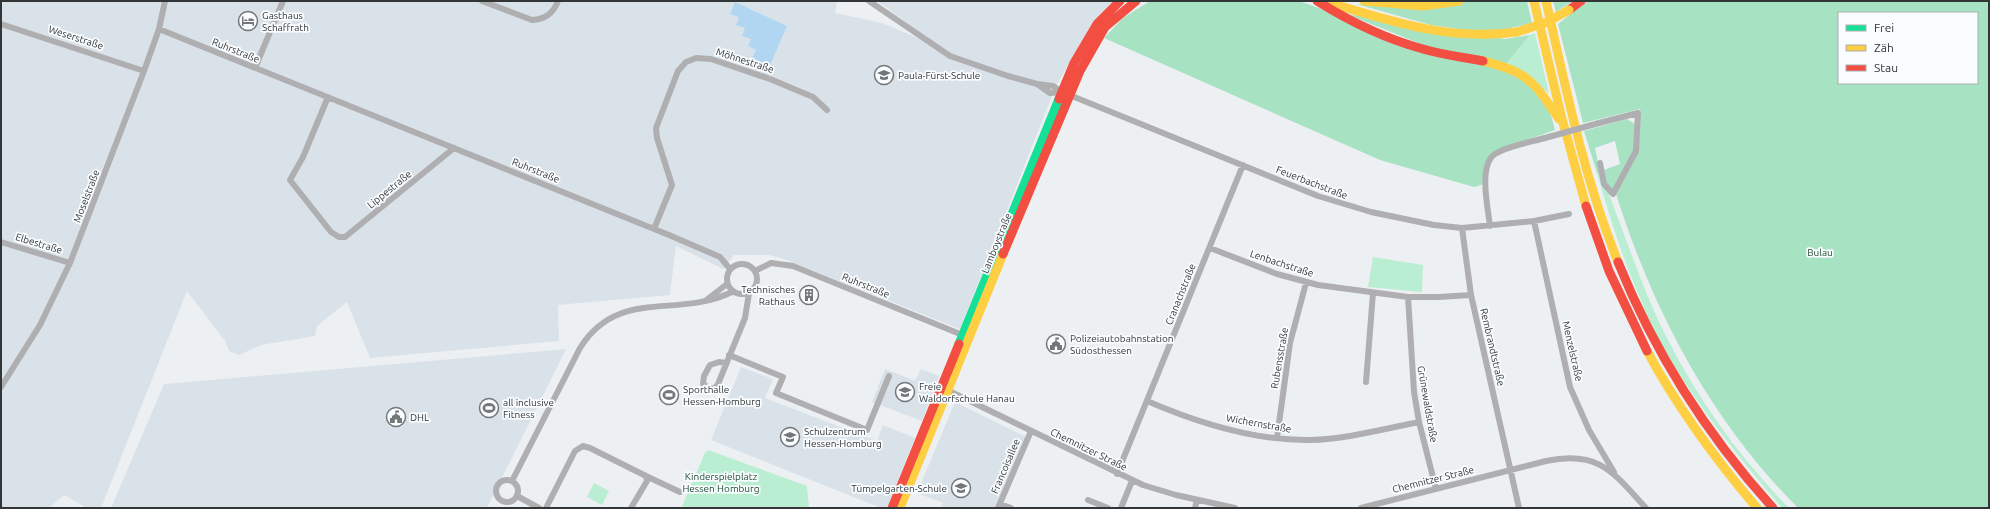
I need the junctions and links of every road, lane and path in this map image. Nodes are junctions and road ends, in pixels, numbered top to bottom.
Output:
1 (165, 1) edge
2 (283, 1) edge
3 (482, 1) edge
4 (558, 1) edge
5 (869, 1) edge
6 (1120, 1) edge
7 (1136, 1) edge
8 (1317, 1) edge
9 (1322, 1) edge
10 (1364, 1) edge
11 (1459, 1) edge
12 (1534, 1) edge
13 (1546, 1) edge
14 (1581, 1) edge
15 (1, 24) edge
16 (159, 29) junction
17 (254, 68) junction
18 (144, 71) junction
19 (1066, 93) junction
20 (328, 97) junction
21 (827, 110) dead end
22 (1564, 126) junction
23 (454, 148) junction
24 (1600, 163) dead end
25 (1243, 165) junction
26 (1569, 214) dead end
27 (1534, 221) junction
28 (1490, 226) junction
29 (1462, 228) junction
30 (654, 229) junction
31 (1, 242) edge
32 (1210, 248) junction
33 (70, 263) junction
34 (730, 269) junction
35 (755, 271) junction
36 (1306, 283) junction
37 (727, 284) junction
38 (732, 292) junction
39 (749, 293) junction
40 (1373, 293) junction
41 (1471, 295) junction
42 (1408, 296) junction
43 (704, 302) junction
44 (966, 336) junction
45 (730, 356) junction
46 (726, 364) junction
47 (889, 376) dead end
48 (1366, 382) dead end
49 (1, 387) edge
50 (945, 389) junction
51 (1148, 401) junction
52 (1419, 422) junction
53 (1031, 431) junction
54 (1276, 438) junction
55 (1510, 470) junction
56 (1117, 474) junction
57 (646, 476) junction
58 (1617, 477) junction
59 (512, 481) junction
60 (1132, 481) junction
61 (1436, 489) junction
62 (680, 492) dead end
63 (517, 496) junction
64 (1088, 500) dead end
65 (1197, 500) junction
66 (502, 501) junction
67 (999, 506) edge
68 (499, 508) edge
69 (539, 508) edge
70 (546, 508) edge
71 (631, 508) edge
72 (892, 508) edge
73 (900, 508) edge
74 (1011, 508) edge
75 (1108, 508) edge
76 (1121, 508) edge
77 (1195, 508) edge
78 (1235, 508) edge
79 (1365, 508) edge
80 (1519, 508) edge
81 (1646, 508) edge
82 (1757, 508) edge
83 (1773, 508) edge

1 - 16 street, Moselstraße
2 - 17 street
3 - 4 street
5 - 19 street, Feuerbachstraße
6 - 19 main road, Lamboystraße
7 - 19 main road, Lamboystraße
8 - 22 main road
9 - 14 main road, bridge
10 - 11 main road
12 - 22 main road
13 - 83 main road
15 - 18 street, Weserstraße
16 - 17 street, Ruhrstraße
16 - 18 street, Moselstraße
17 - 20 street, Ruhrstraße
18 - 33 street, Moselstraße
19 - 25 street, Feuerbachstraße
19 - 44 main road, Lamboystraße
20 - 23 street, Ruhrstraße
20 - 23 street, Lippestraße
21 - 30 street, Möhnestraße
22 - 82 main road
23 - 30 street, Ruhrstraße
24 - 28 street, bridge
25 - 29 street, Feuerbachstraße
25 - 32 street, Cranachstraße
26 - 27 street, Feuerbachstraße
27 - 28 street, Feuerbachstraße
27 - 58 street, Menzelstraße
28 - 29 street, Feuerbachstraße
29 - 41 street, Rembrandtstraße
30 - 34 street, Ruhrstraße
31 - 33 street, Elbestraße
32 - 36 street, Lenbachstraße
32 - 51 street, Cranachstraße
33 - 49 street, Moselstraße
34 - 35 street
34 - 37 street
35 - 39 street
35 - 44 street, Ruhrstraße
36 - 40 street, Lenbachstraße
36 - 54 street, Rubensstraße
37 - 38 street
37 - 43 street
38 - 39 street
38 - 43 street
39 - 45 street
40 - 42 street, Lenbachstraße
40 - 48 street
41 - 42 street, Lenbachstraße
41 - 55 street, Rembrandtstraße
42 - 52 street, Grünewaldstraße
43 - 59 street
44 - 50 main road, Lamboystraße
45 - 46 street
45 - 47 street
46 - 46 street
50 - 53 street, Chemnitzer Straße
50 - 72 main road, Lamboystraße
50 - 73 main road, Lamboystraße
51 - 54 street, Wichernstraße
51 - 56 street, Cranachstraße
52 - 54 street, Wichernstraße
52 - 61 street, Grünewaldstraße
53 - 56 street, Chemnitzer Straße
53 - 67 street, Francoisallee
55 - 58 street, Chemnitzer Straße
55 - 61 street, Chemnitzer Straße
55 - 80 street, Rembrandtstraße
56 - 60 street, Chemnitzer Straße
57 - 62 street
57 - 70 street
57 - 71 street
58 - 81 street
59 - 63 street
59 - 66 street
60 - 65 street, Chemnitzer Straße
60 - 76 street
61 - 79 street, Chemnitzer Straße
63 - 66 street
63 - 69 street
64 - 75 street
65 - 77 street
65 - 78 street, Chemnitzer Straße
66 - 68 street
67 - 74 street

